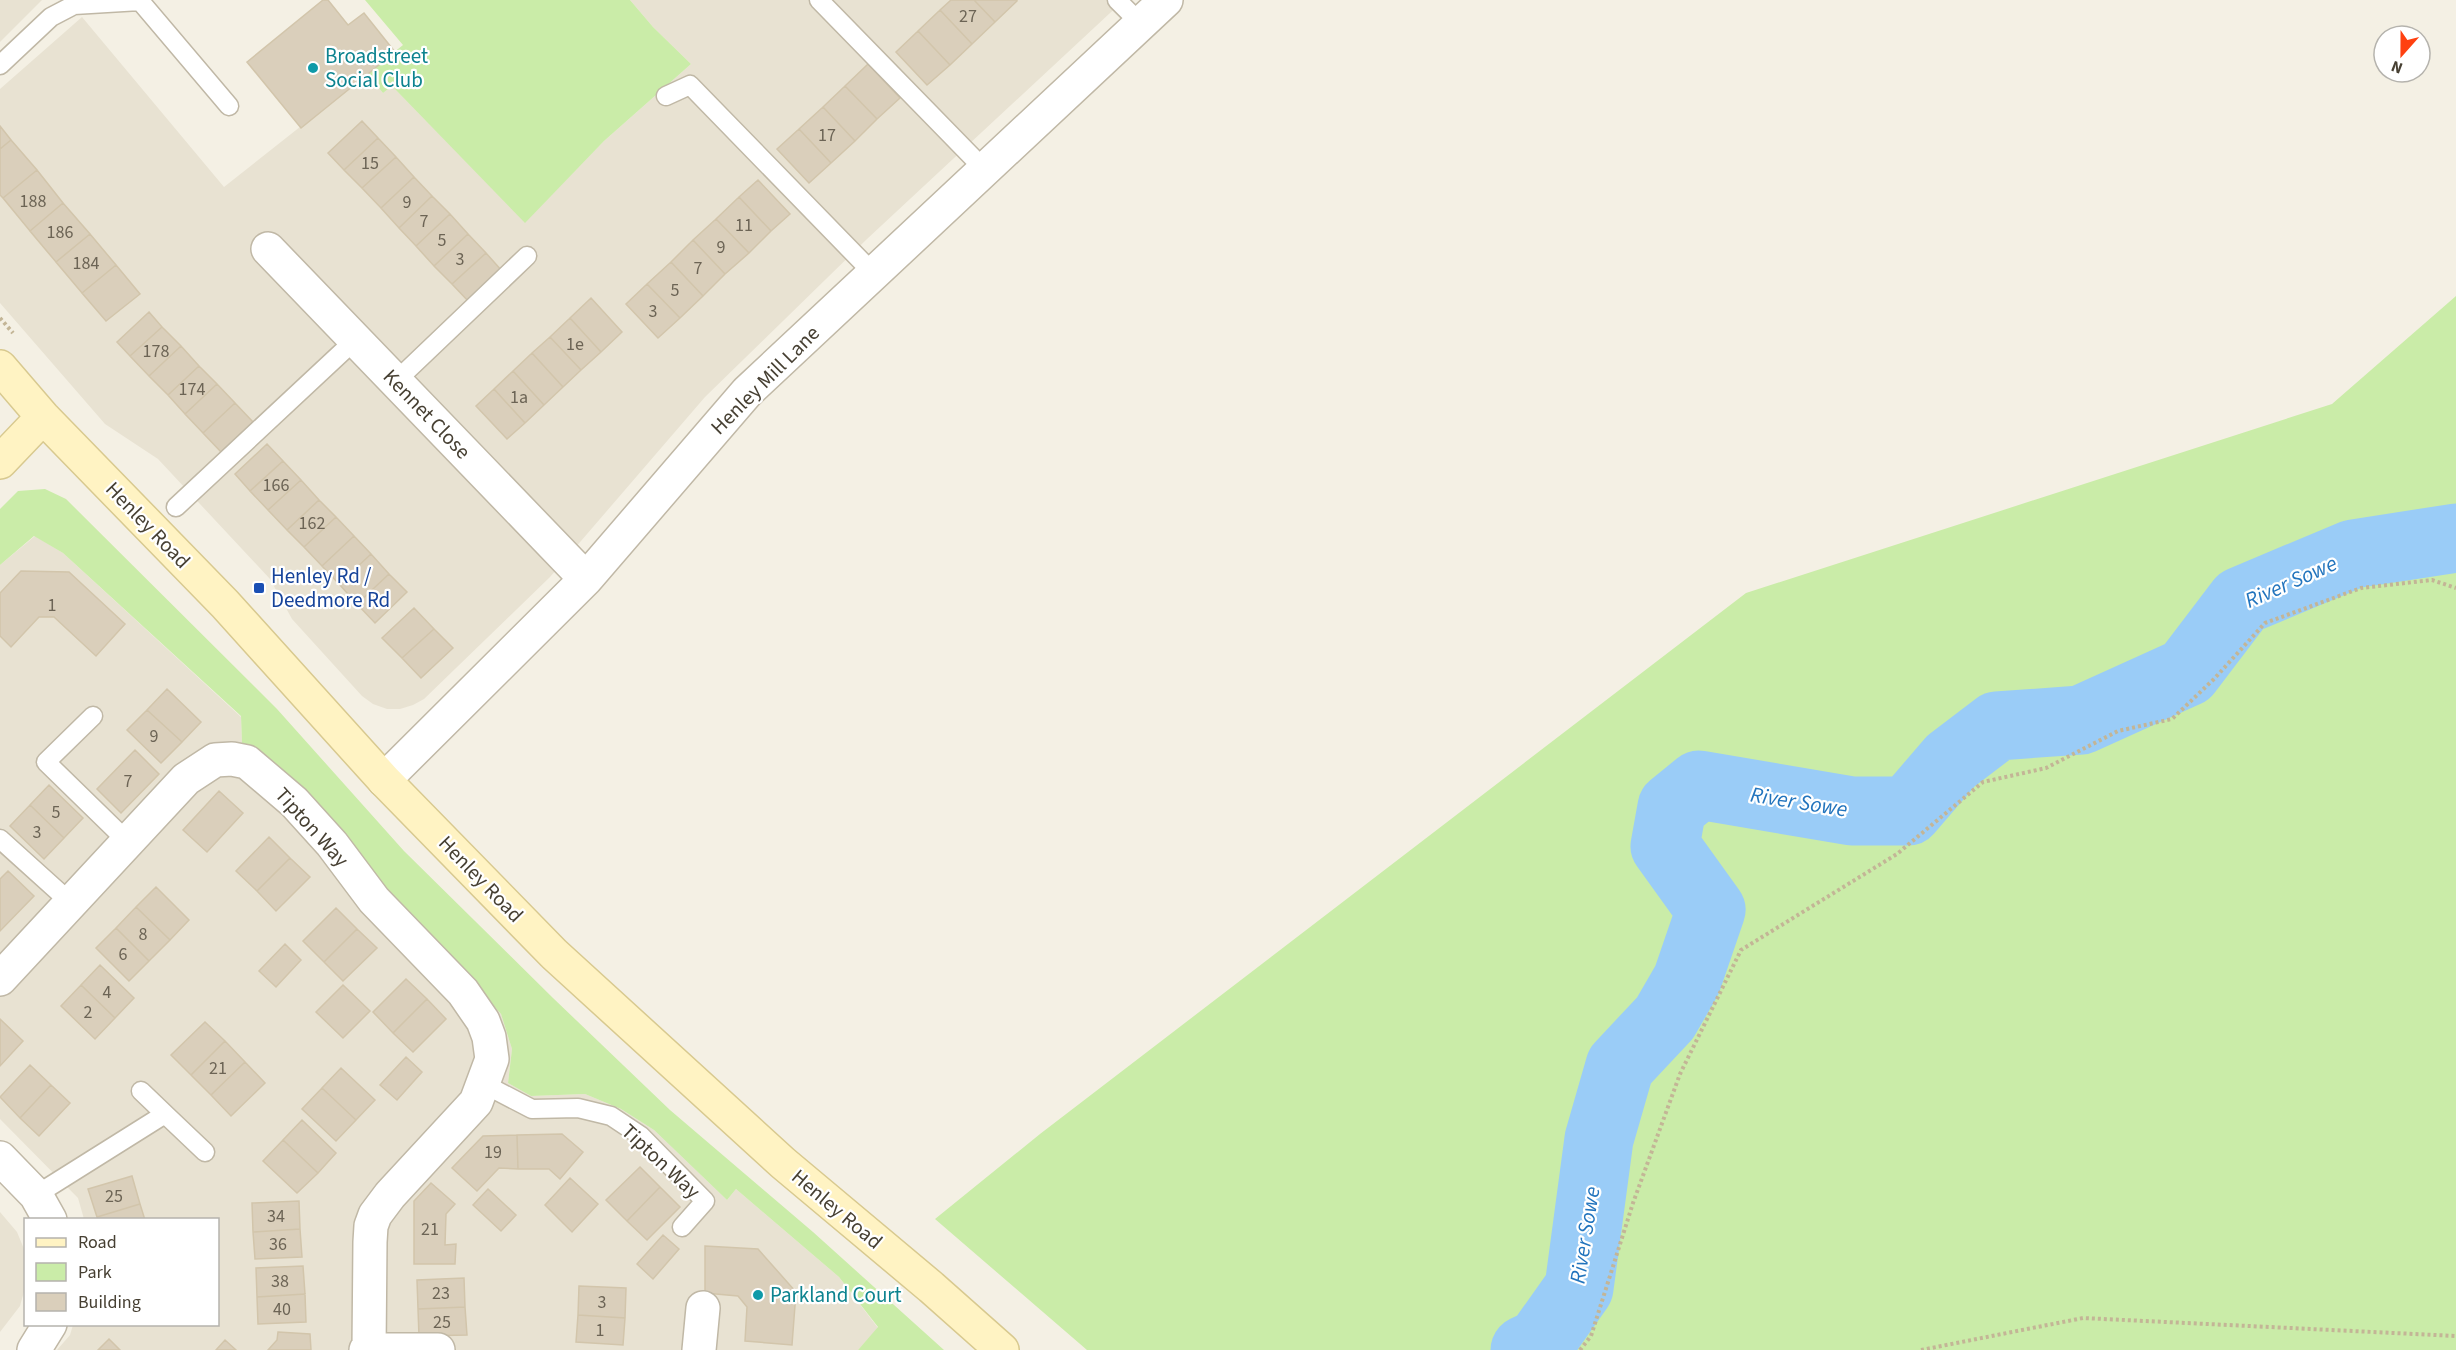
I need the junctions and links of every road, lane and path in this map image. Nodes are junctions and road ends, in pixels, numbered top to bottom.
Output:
1 (819, 0) edge
2 (1117, 0) edge
3 (1166, 0) edge
4 (1140, 24) junction
5 (0, 65) edge
6 (666, 96) dead end
7 (229, 106) dead end
8 (985, 170) junction
9 (268, 249) dead end
10 (527, 256) dead end
11 (874, 274) junction
12 (355, 340) junction
13 (0, 367) edge
14 (396, 381) junction
15 (43, 417) junction
16 (0, 462) edge
17 (176, 507) dead end
18 (586, 579) junction
19 (2456, 588) edge
20 (93, 716) dead end
21 (384, 780) junction
22 (0, 839) edge
23 (128, 842) junction
24 (70, 903) junction
25 (0, 980) edge
26 (484, 1084) junction
27 (141, 1091) dead end
28 (165, 1114) junction
29 (206, 1152) dead end
30 (0, 1158) edge
31 (43, 1207) edge
32 (682, 1227) dead end
33 (703, 1308) dead end
34 (49, 1326) edge
35 (2456, 1336) edge
36 (368, 1349) edge
37 (34, 1350) edge
38 (438, 1350) edge
39 (699, 1350) edge
40 (1002, 1350) edge
41 (1580, 1350) edge
42 (1921, 1350) edge

1 - 8 lane
2 - 4 lane
3 - 4 street, Henley Mill Lane
4 - 8 street, Henley Mill Lane
5 - 7 lane
6 - 11 lane
8 - 11 street, Henley Mill Lane
9 - 12 street, Kennet Close
10 - 14 lane
11 - 18 street, Henley Mill Lane
12 - 14 street, Kennet Close
12 - 17 lane
13 - 15 main road, Henley Road
14 - 18 street, Kennet Close
15 - 16 main road
15 - 21 main road, Henley Road
18 - 21 street, Henley Mill Lane
19 - 41 path
20 - 23 lane
21 - 40 main road, Henley Road
22 - 24 lane
23 - 24 street, Tipton Way
23 - 26 street, Tipton Way
24 - 25 street, Tipton Way
26 - 32 lane, Tipton Way
26 - 36 street, Tipton Way
27 - 28 lane
28 - 29 lane
28 - 31 lane
30 - 31 street
33 - 39 street
34 - 37 street
35 - 42 path
36 - 38 street

